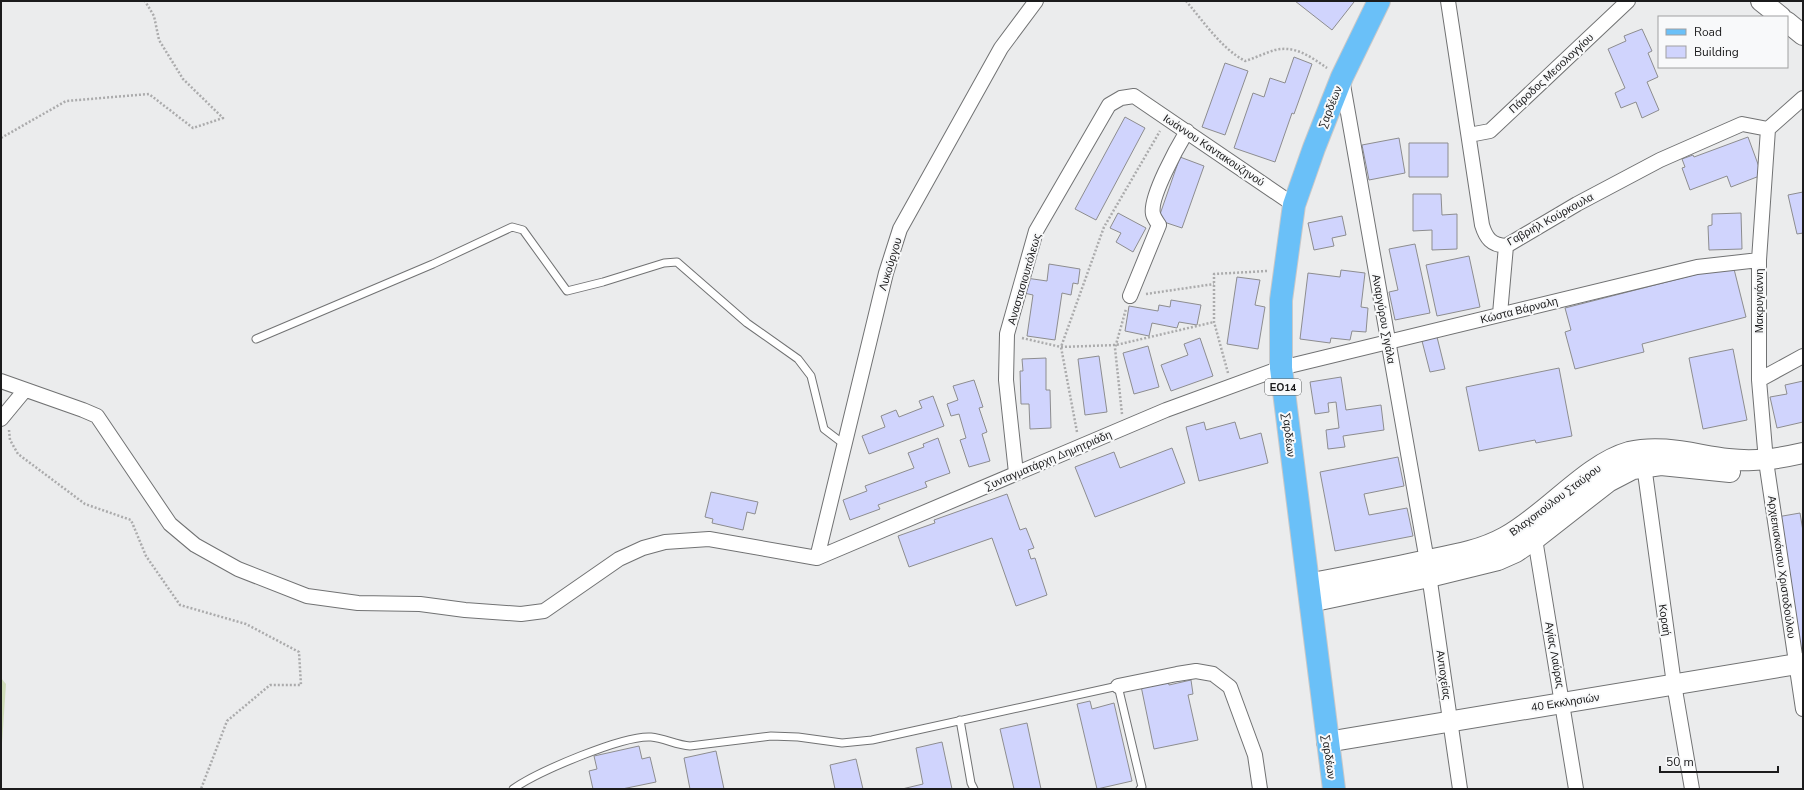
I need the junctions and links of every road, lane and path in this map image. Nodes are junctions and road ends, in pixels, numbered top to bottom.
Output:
1 (145, 1) edge
2 (1036, 1) edge
3 (1186, 1) edge
4 (1379, 1) edge
5 (1448, 1) edge
6 (1628, 1) edge
7 (1761, 1) edge
8 (1780, 16) edge
9 (1788, 23) edge
10 (1803, 35) edge
11 (1342, 77) junction
12 (1134, 96) joint
13 (1803, 98) edge
14 (1167, 118) junction
15 (1768, 128) junction
16 (1187, 131) junction
17 (1469, 135) junction
18 (1, 138) edge
19 (1294, 205) junction
20 (1506, 246) junction
21 (1759, 260) junction
22 (1285, 270) junction
23 (1214, 284) junction
24 (1130, 296) junction
25 (1500, 314) junction
26 (1214, 322) junction
27 (1007, 334) junction
28 (256, 339) dead end
29 (1389, 343) junction
30 (1116, 345) junction
31 (1061, 347) junction
32 (1803, 356) edge
33 (1281, 368) junction
34 (1759, 380) junction
35 (1, 381) edge
36 (1232, 385) junction
37 (25, 390) junction
38 (4, 422) edge
39 (1123, 428) junction
40 (845, 445) junction
41 (1080, 447) junction
42 (1803, 453) edge
43 (1643, 458) junction
44 (1803, 466) edge
45 (1767, 467) junction
46 (1016, 473) junction
47 (1530, 532) junction
48 (818, 558) junction
49 (1428, 569) junction
50 (1309, 593) junction
51 (1800, 663) edge
52 (1674, 684) junction
53 (1118, 686) junction
54 (1563, 702) junction
55 (1803, 709) edge
56 (960, 720) junction
57 (1450, 721) junction
58 (1327, 742) junction
59 (200, 789) edge
60 (513, 789) edge
61 (974, 789) edge
62 (1140, 789) edge
63 (1260, 789) edge
64 (1334, 789) edge
65 (1460, 789) edge
66 (1576, 789) edge
67 (1692, 789) edge

1 - 18 path
2 - 40 street, Λυκούργου
3 - 11 path
4 - 11 main road, Σαρδέων / ΕΟ14
5 - 17 street, Γαβριήλ Κούρκουλα
6 - 17 street, Πάροδος Μεσολογγίου
7 - 8 street
9 - 10 street
11 - 19 main road, Σαρδέων / ΕΟ14
11 - 29 street, Αναργύρου Σιγάλα
12 - 14 street, Ιωάννου Καντακουζηνού
12 - 27 street, Αναστασιουπόλεως
13 - 15 street
14 - 16 street, Ιωάννου Καντακουζηνού
14 - 31 path
15 - 20 street, Γαβριήλ Κούρκουλα
15 - 21 street, Μακρυγιάννη
16 - 19 street, Ιωάννου Καντακουζηνού
16 - 24 street
17 - 20 street, Γαβριήλ Κούρκουλα
19 - 22 main road, Σαρδέων / ΕΟ14
20 - 25 street
21 - 25 street, Κώστα Βάρναλη
21 - 34 street, Μακρυγιάννη
22 - 23 path
22 - 33 main road, Σαρδέων / ΕΟ14
23 - 24 path
23 - 26 path
24 - 30 path
25 - 29 street, Κώστα Βάρναλη
26 - 30 path
26 - 36 path
27 - 31 path
27 - 46 street, Αναστασιουπόλεως
28 - 40 lane
29 - 33 street, Κώστα Βάρναλη
29 - 49 street, Αναργύρου Σιγάλα
30 - 31 path
30 - 39 path
31 - 41 path
32 - 34 street
33 - 36 street, Συνταγματάρχη Δημητριάδη
33 - 50 main road, Σαρδέων / ΕΟ14
34 - 45 street, Μακρυγιάννη
35 - 37 street
36 - 39 street, Συνταγματάρχη Δημητριάδη
37 - 38 street
37 - 48 street
38 - 59 path
39 - 41 street, Συνταγματάρχη Δημητριάδη
40 - 48 street, Λυκούργου
41 - 46 street, Συνταγματάρχη Δημητριάδη
42 - 45 street, Βλαχοπούλου Σταύρου
43 - 45 street, Βλαχοπούλου Σταύρου
43 - 47 street, Βλαχοπούλου Σταύρου
43 - 52 street, Κοραή
44 - 45 street, Βλαχοπούλου Σταύρου
45 - 51 street, Αρχιεπισκόπου Χριστοδούλου
46 - 48 street, Συνταγματάρχη Δημητριάδη
47 - 49 street, Βλαχοπούλου Σταύρου
47 - 54 street, Αγίας Λαύρας
49 - 50 street, Βλαχοπούλου Σταύρου
49 - 57 street, Αντιοχείας
50 - 58 main road, Σαρδέων / ΕΟ14
51 - 52 street, 40 Εκκλησιών
51 - 55 street, Αρχιεπισκόπου Χριστοδούλου
52 - 54 street, 40 Εκκλησιών
52 - 67 street, Κοραή
53 - 56 lane
53 - 62 lane
53 - 63 street
54 - 57 street, 40 Εκκλησιών
54 - 66 street, Αγίας Λαύρας
56 - 60 lane
56 - 61 lane
57 - 58 street, 40 Εκκλησιών
57 - 65 street, Αντιοχείας
58 - 64 main road, Σαρδέων / ΕΟ14

